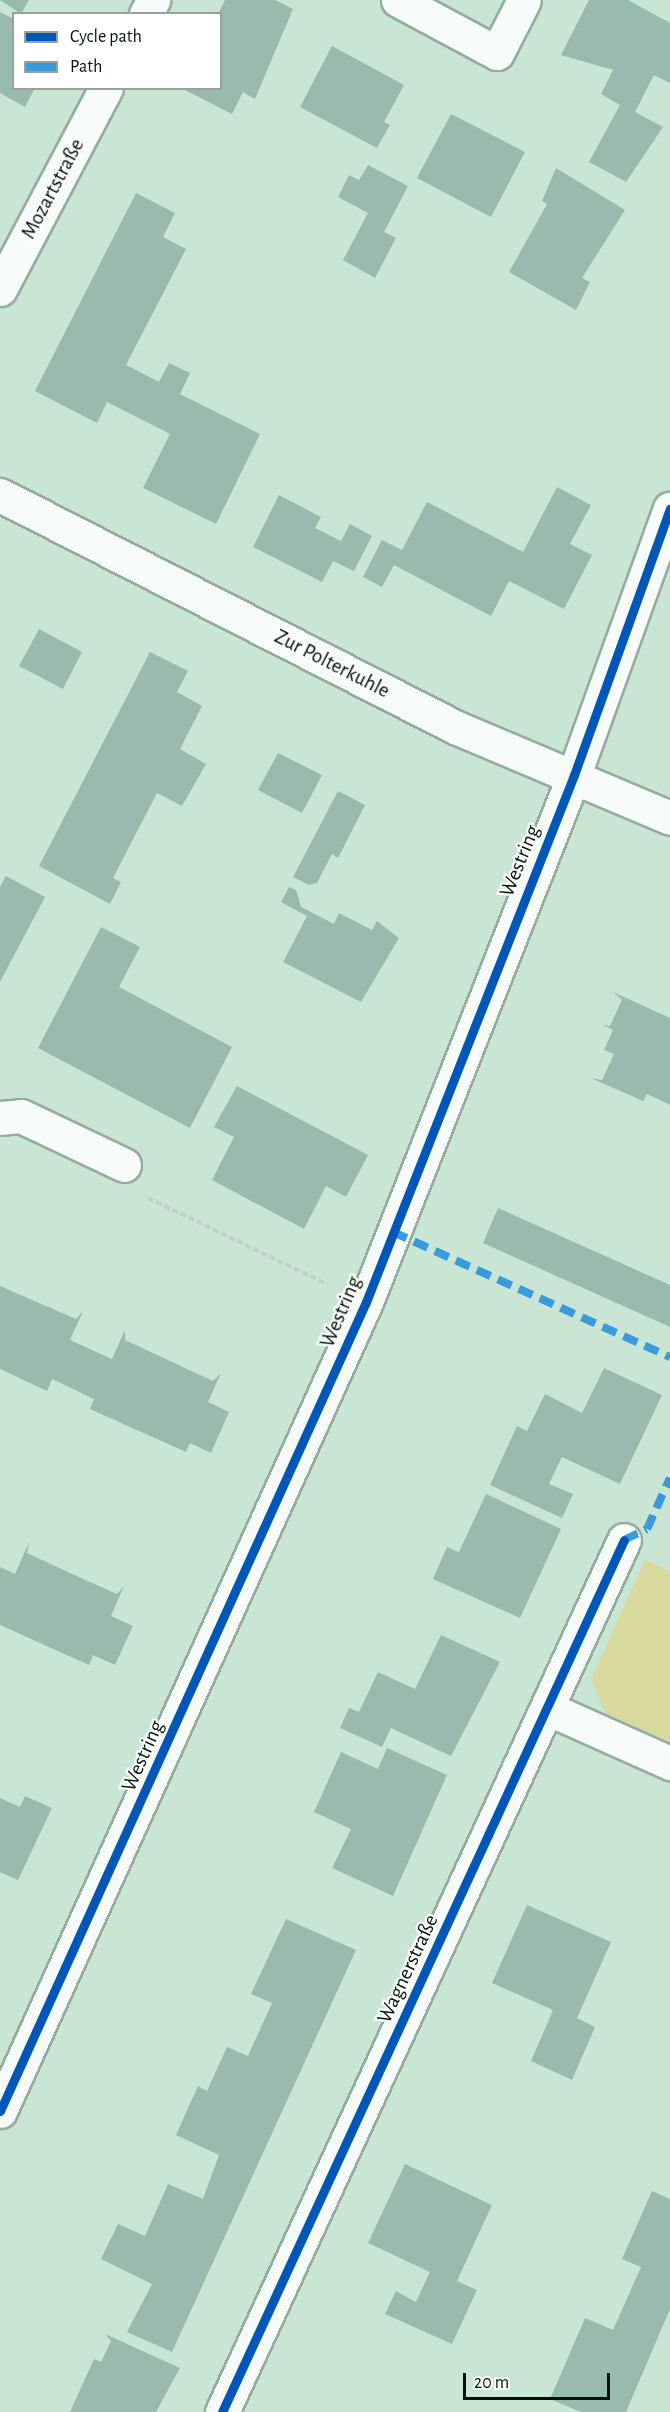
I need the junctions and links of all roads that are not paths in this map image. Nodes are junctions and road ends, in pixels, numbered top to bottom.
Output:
1 (398, 0) edge
2 (524, 0) edge
3 (105, 90) edge
4 (0, 290) edge
5 (0, 495) edge
6 (670, 509) edge
7 (574, 775) junction
8 (670, 818) edge
9 (0, 1118) edge
10 (124, 1165) road end
11 (624, 1540) dead end
12 (549, 1709) junction
13 (670, 1763) edge
14 (0, 2111) edge
15 (222, 2412) edge

1 - 2 street
3 - 4 street, Mozartstraße
5 - 7 street, Zur Polterkuhle
6 - 7 street, Westring
7 - 8 street, Zur Polterkuhle
7 - 14 street, Westring
9 - 10 street
11 - 12 street, Wagnerstraße
12 - 13 street
12 - 15 street, Wagnerstraße

